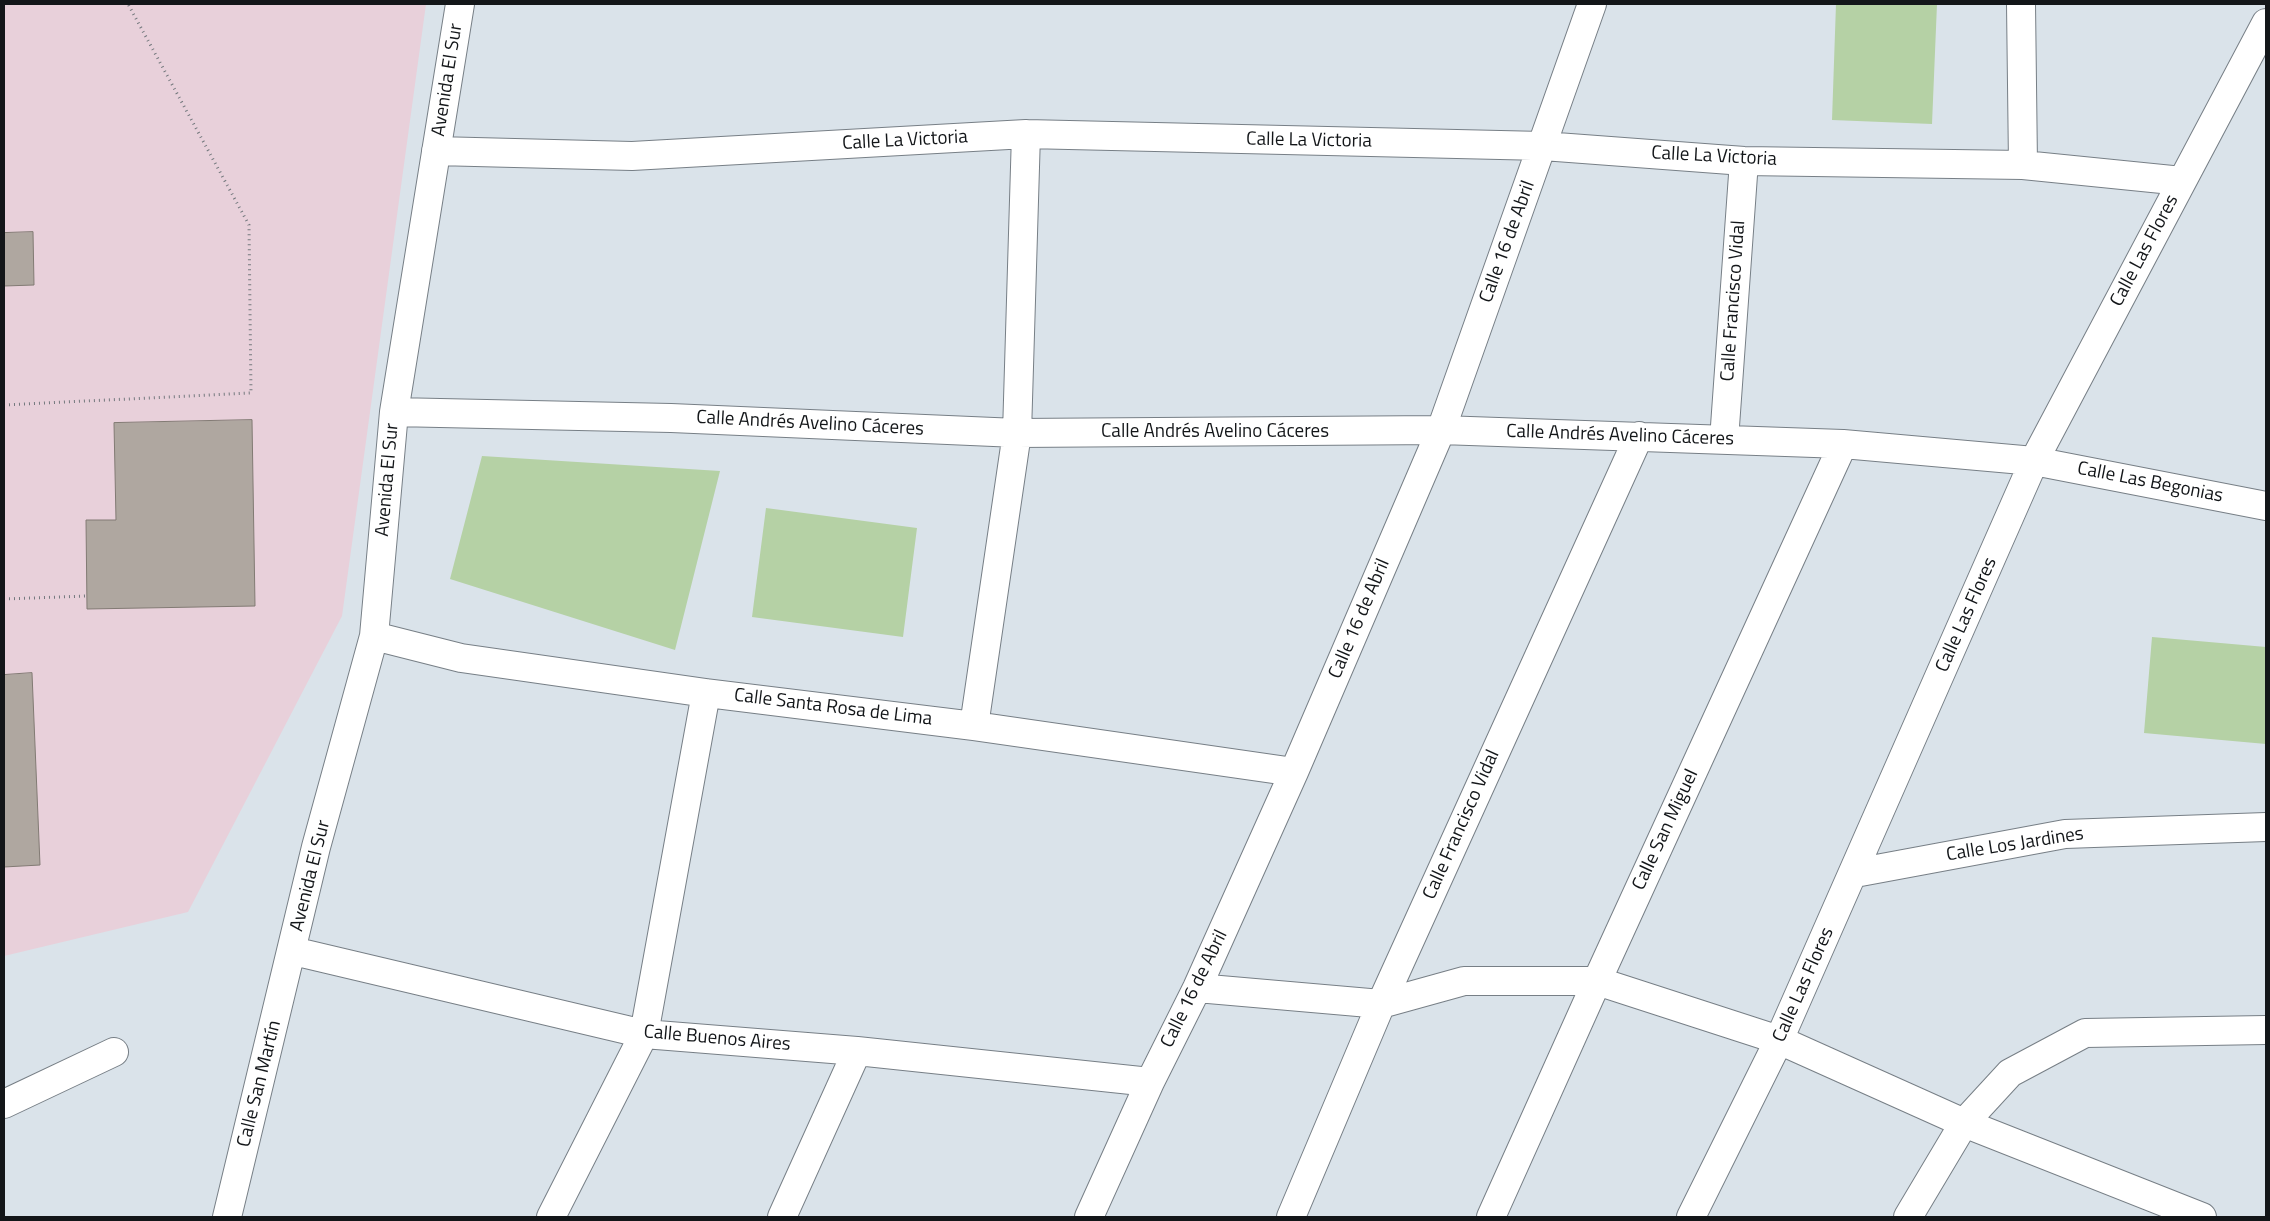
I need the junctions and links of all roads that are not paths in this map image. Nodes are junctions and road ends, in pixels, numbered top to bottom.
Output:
1 (460, 4) edge
2 (1592, 4) edge
3 (2021, 4) edge
4 (2266, 23) edge
5 (1026, 134) junction
6 (1543, 146) junction
7 (436, 152) junction
8 (1744, 161) junction
9 (2023, 164) junction
10 (2182, 181) junction
11 (394, 412) junction
12 (1441, 430) junction
13 (1018, 433) junction
14 (1639, 436) junction
15 (1724, 440) junction
16 (1842, 444) junction
17 (2034, 461) junction
18 (2266, 506) edge
19 (374, 636) junction
20 (706, 693) junction
21 (974, 726) junction
22 (1294, 772) junction
23 (2266, 827) edge
24 (1855, 873) junction
25 (293, 951) junction
26 (1596, 981) junction
27 (1197, 988) junction
28 (1381, 1004) junction
29 (2266, 1030) edge
30 (644, 1034) junction
31 (1779, 1040) junction
32 (857, 1051) junction
33 (114, 1052) dead end
34 (1150, 1082) junction
35 (4, 1104) edge
36 (1964, 1123) junction
37 (227, 1217) edge
38 (551, 1217) edge
39 (782, 1217) edge
40 (1089, 1217) edge
41 (1291, 1217) edge
42 (1491, 1217) edge
43 (1691, 1217) edge
44 (1908, 1217) edge
45 (2202, 1217) edge

1 - 7 street, Avenida El Sur
2 - 6 street, Calle 16 de Abril
3 - 9 street
4 - 10 street, Calle Las Flores
5 - 6 street, Calle La Victoria
5 - 7 street, Calle La Victoria
5 - 13 street
6 - 8 street, Calle La Victoria
6 - 12 street, Calle 16 de Abril
7 - 11 street, Avenida El Sur
8 - 9 street, Calle La Victoria
8 - 15 street, Calle Francisco Vidal
9 - 10 street, Calle La Victoria
10 - 17 street, Calle Las Flores
11 - 13 street, Calle Andrés Avelino Cáceres
11 - 19 street, Avenida El Sur
12 - 13 street, Calle Andrés Avelino Cáceres
12 - 14 street, Calle Andrés Avelino Cáceres
12 - 22 street, Calle 16 de Abril
13 - 21 street
14 - 15 street, Calle Andrés Avelino Cáceres
14 - 28 street, Calle Francisco Vidal
15 - 16 street, Calle Andrés Avelino Cáceres
16 - 17 street, Calle Andrés Avelino Cáceres
16 - 26 street, Calle San Miguel
17 - 18 street, Calle Las Begonias
17 - 24 street, Calle Las Flores
19 - 20 street, Calle Santa Rosa de Lima
19 - 25 street, Avenida El Sur
20 - 21 street, Calle Santa Rosa de Lima
20 - 30 street
21 - 22 street, Calle Santa Rosa de Lima
22 - 27 street, Calle 16 de Abril
23 - 24 street, Calle Los Jardines
24 - 31 street, Calle Las Flores
25 - 30 street, Calle Buenos Aires
25 - 37 street, Calle San Martín
26 - 28 street
26 - 31 street
26 - 42 street, Calle San Miguel
27 - 28 street
27 - 34 street, Calle 16 de Abril
28 - 41 street, Calle Francisco Vidal
29 - 36 street
30 - 32 street, Calle Buenos Aires
30 - 38 street
31 - 36 street
31 - 43 street, Calle Las Flores
32 - 34 street, Calle Buenos Aires
32 - 39 street
33 - 35 street
34 - 40 street, Calle 16 de Abril
36 - 44 street
36 - 45 street

